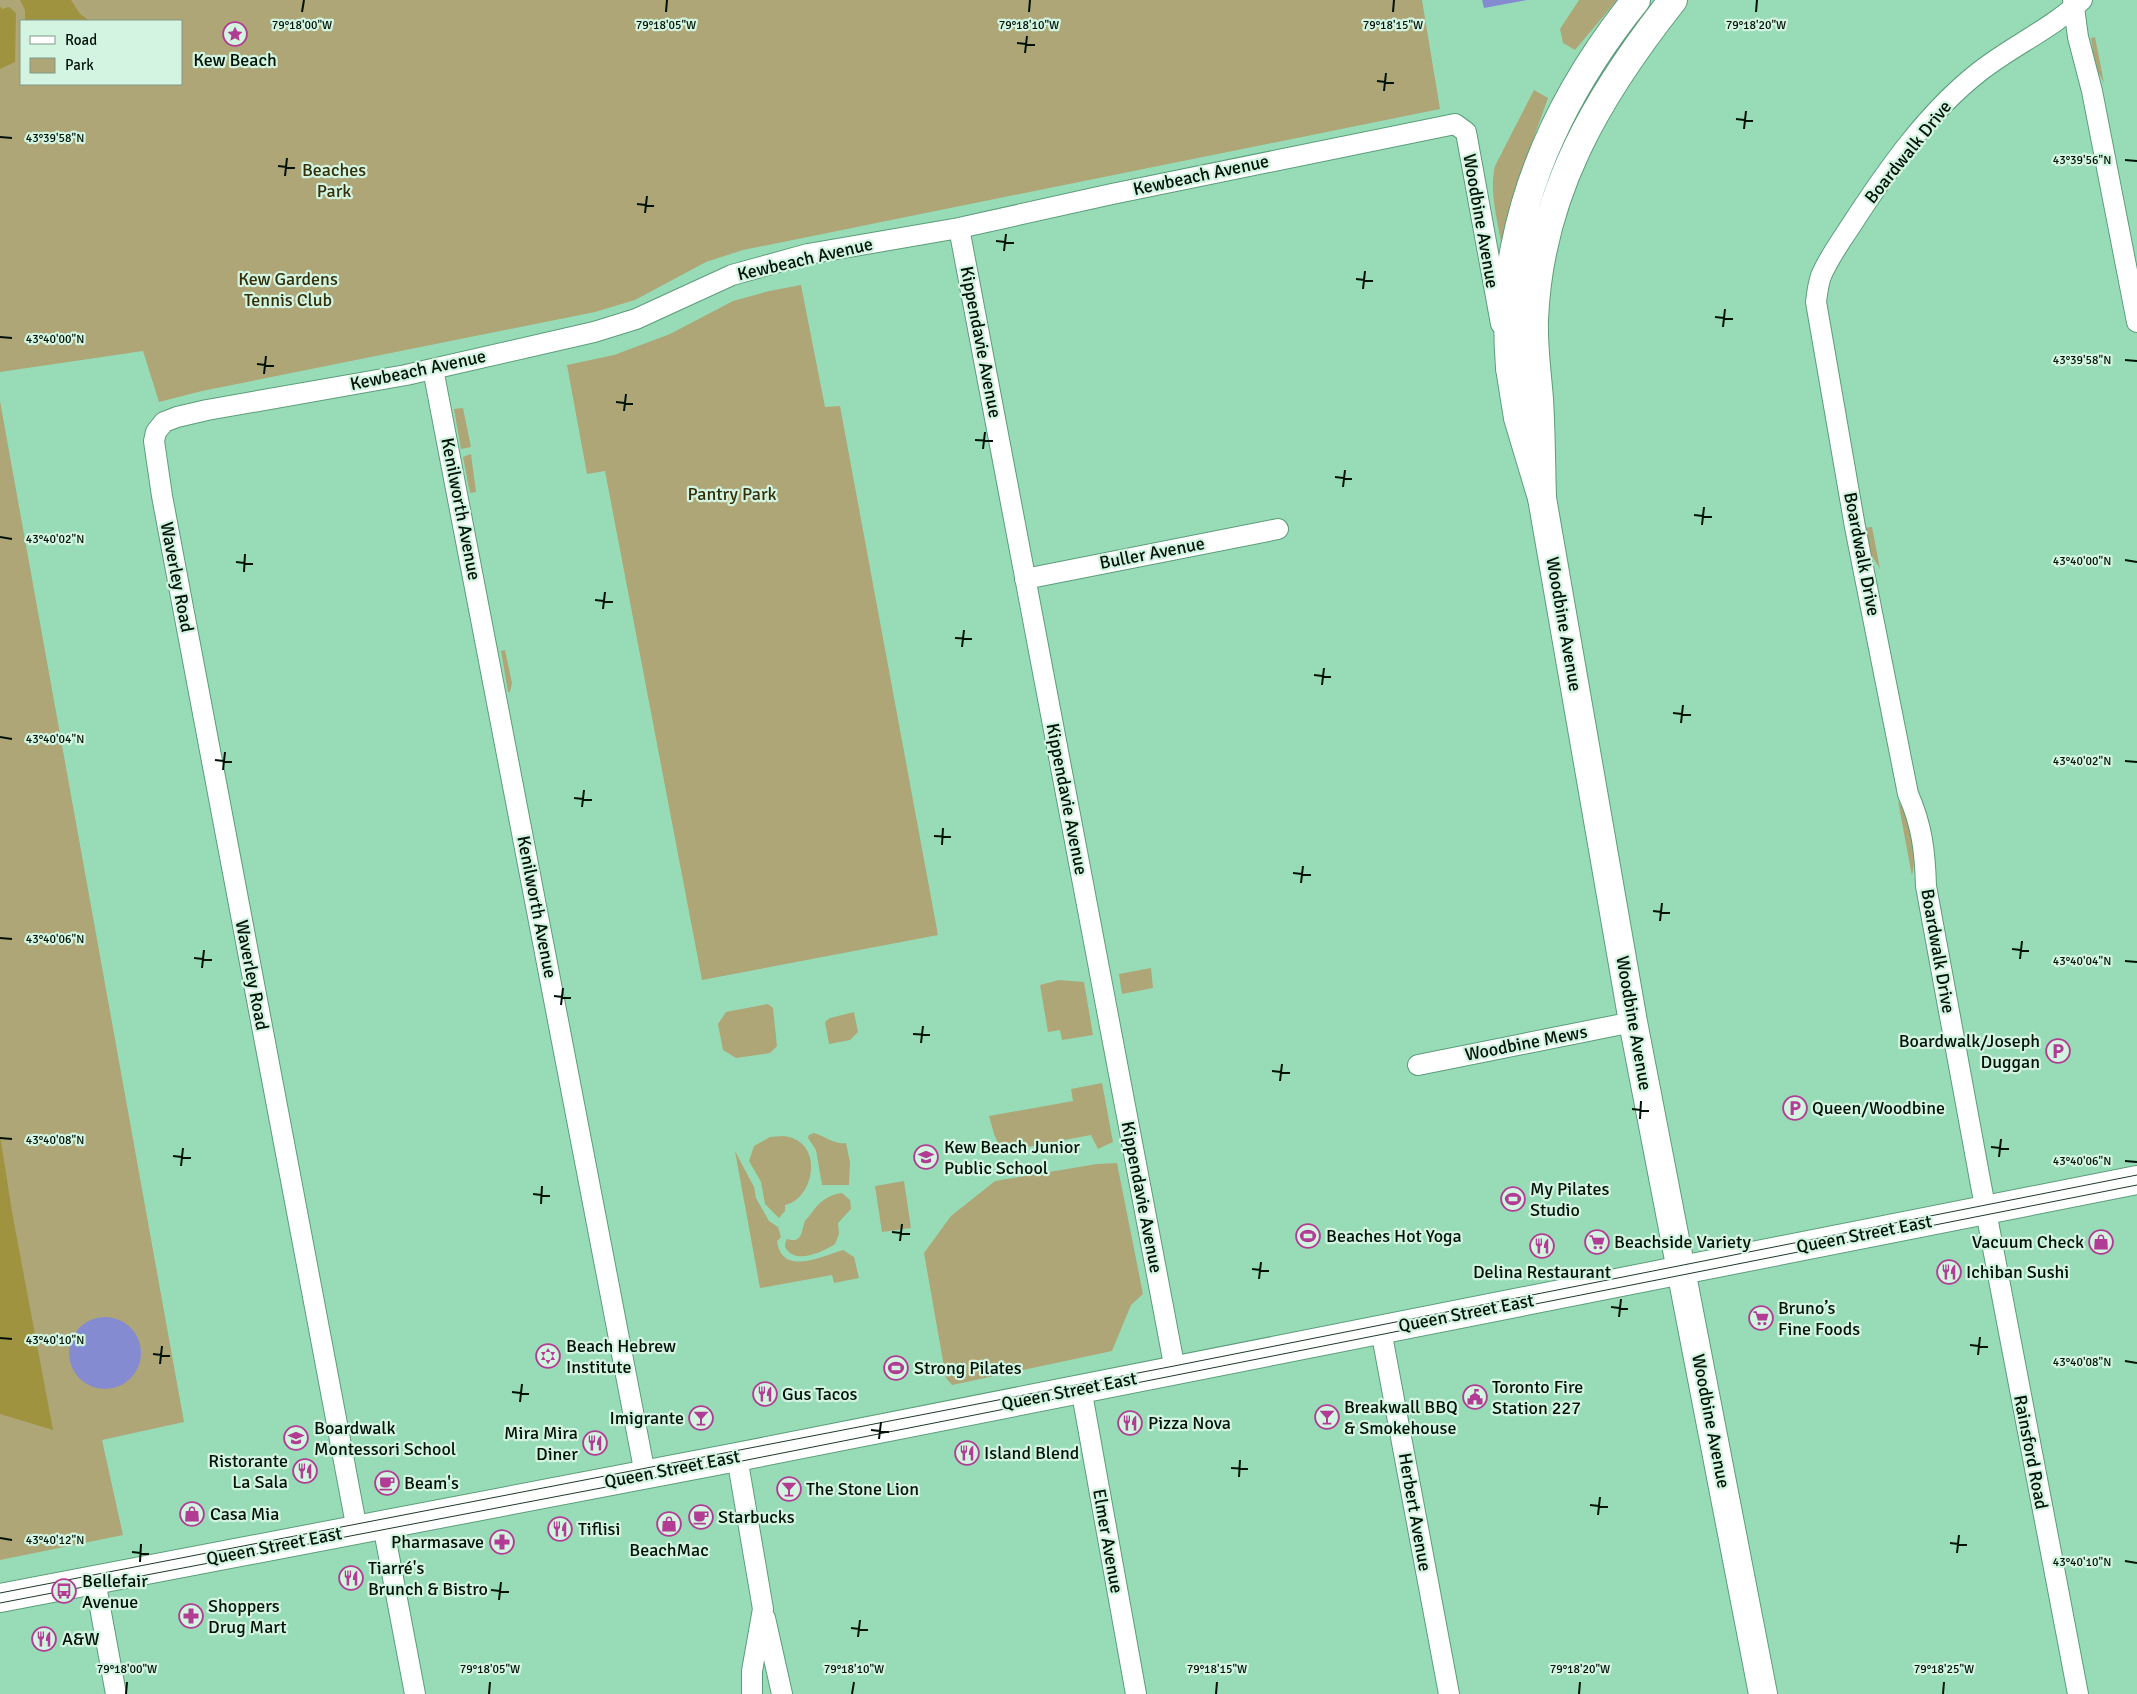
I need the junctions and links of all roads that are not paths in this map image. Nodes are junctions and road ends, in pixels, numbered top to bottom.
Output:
1 (1636, 0) edge
2 (1672, 0) edge
3 (2076, 2) edge
4 (1455, 124) joint
5 (959, 228) junction
6 (2137, 322) edge
7 (1510, 368) junction
8 (434, 369) junction
9 (164, 422) joint
10 (1542, 498) junction
11 (1278, 530) dead end
12 (1026, 579) junction
13 (1633, 1022) junction
14 (1418, 1065) dead end
15 (2137, 1180) edge
16 (1986, 1209) junction
17 (1682, 1270) junction
18 (1381, 1330) junction
19 (1175, 1370) junction
20 (1081, 1388) junction
21 (737, 1457) junction
22 (645, 1474) junction
23 (370, 1527) junction
24 (95, 1580) junction
25 (0, 1598) edge
26 (763, 1608) junction
27 (116, 1694) edge
28 (415, 1694) edge
29 (752, 1694) edge
30 (782, 1694) edge
31 (1136, 1694) edge
32 (1449, 1694) edge
33 (1763, 1694) edge
34 (2078, 1694) edge

1 - 7 main road
2 - 10 main road, Woodbine Avenue
3 - 6 street
3 - 16 street, Boardwalk Drive
4 - 5 street, Kewbeach Avenue
4 - 7 street, Woodbine Avenue
5 - 8 street, Kewbeach Avenue
5 - 12 street, Kippendavie Avenue
7 - 10 main road, Woodbine Avenue
8 - 9 street, Kewbeach Avenue
8 - 22 street, Kenilworth Avenue
9 - 23 street, Waverley Road
10 - 13 main road, Woodbine Avenue
11 - 12 street, Buller Avenue
12 - 19 street, Kippendavie Avenue
13 - 14 street, Woodbine Mews
13 - 17 main road, Woodbine Avenue
15 - 16 main road, Queen Street East
16 - 17 main road, Queen Street East
16 - 34 street, Rainsford Road
17 - 18 main road, Queen Street East
17 - 33 main road, Woodbine Avenue
18 - 19 main road, Queen Street East
18 - 32 street, Herbert Avenue
19 - 20 main road, Queen Street East
20 - 21 main road, Queen Street East
20 - 31 street, Elmer Avenue
21 - 22 main road, Queen Street East
21 - 26 street
22 - 23 main road, Queen Street East
23 - 24 main road, Queen Street East
23 - 28 street, Waverley Road
24 - 25 main road, Queen Street East
24 - 27 street
26 - 29 street
26 - 30 street

